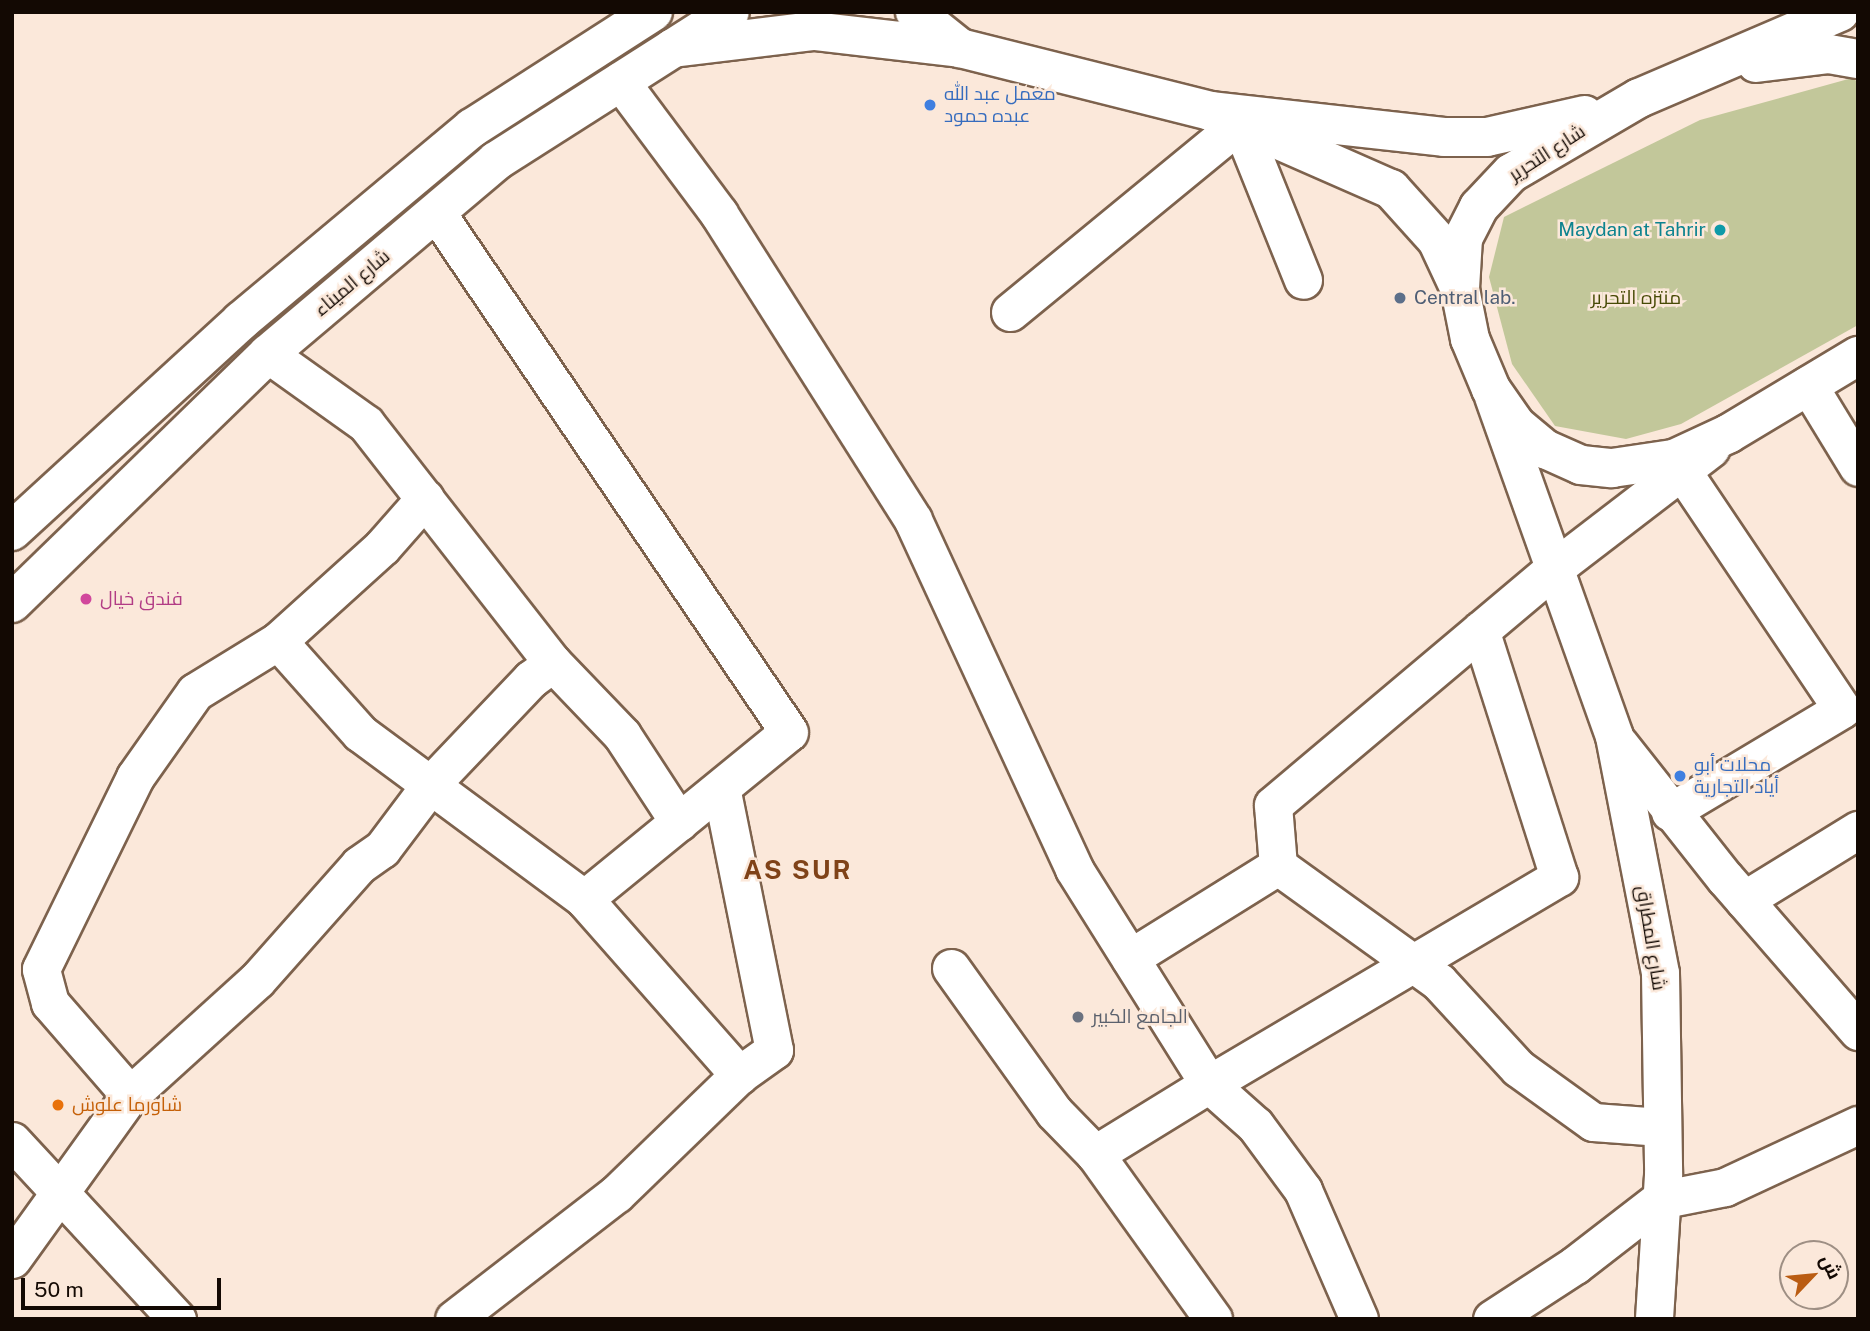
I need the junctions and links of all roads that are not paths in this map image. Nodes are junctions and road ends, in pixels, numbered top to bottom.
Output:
1 (653, 12) edge
2 (730, 12) edge
3 (915, 12) edge
4 (1840, 12) edge
5 (673, 48) junction
6 (960, 48) junction
7 (1858, 59) edge
8 (1690, 76) junction
9 (620, 81) junction
10 (1639, 98) junction
11 (1225, 117) junction
12 (436, 212) junction
13 (1303, 280) dead end
14 (1460, 289) junction
15 (1010, 312) dead end
16 (268, 354) junction
17 (1858, 356) edge
18 (1808, 386) junction
19 (1491, 388) junction
20 (1679, 465) junction
21 (1858, 467) edge
22 (425, 498) junction
23 (12, 531) edge
24 (1552, 570) junction
25 (12, 603) edge
26 (1480, 630) junction
27 (278, 641) junction
28 (553, 663) junction
29 (1850, 721) edge
30 (1614, 736) junction
31 (430, 785) junction
32 (721, 788) junction
33 (1670, 813) junction
34 (679, 822) junction
35 (1858, 830) edge
36 (1279, 866) junction
37 (584, 900) junction
38 (1744, 900) junction
39 (1130, 958) junction
40 (1414, 964) junction
41 (951, 968) dead end
42 (1858, 1031) edge
43 (739, 1075) junction
44 (1209, 1084) junction
45 (130, 1095) junction
46 (1858, 1125) edge
47 (1661, 1127) junction
48 (12, 1142) edge
49 (1095, 1154) junction
50 (59, 1191) junction
51 (1659, 1200) junction
52 (12, 1259) edge
53 (177, 1319) edge
54 (454, 1319) edge
55 (1213, 1319) edge
56 (1359, 1319) edge
57 (1492, 1319) edge
58 (1654, 1319) edge

1 - 23 main road
2 - 5 main road, شارع الميناء
3 - 6 main road
4 - 8 main road, شارع التحرير
5 - 6 main road
5 - 9 main road, شارع الميناء
6 - 11 main road
7 - 8 main road
8 - 10 main road, شارع التحرير
9 - 12 main road, شارع الميناء
9 - 39 street
10 - 11 main road
10 - 14 main road, شارع التحرير
11 - 13 street
11 - 14 main road
11 - 15 street
12 - 16 main road, شارع الميناء
12 - 32 street
14 - 19 main road, شارع التحرير
16 - 22 street
16 - 25 main road, شارع الميناء
17 - 18 main road, شارع التحرير
18 - 20 main road, شارع التحرير
18 - 21 street
19 - 20 main road, شارع التحرير
19 - 24 street, شارع المطراق
20 - 24 street
20 - 29 street
22 - 27 street
22 - 28 street
24 - 26 street
24 - 30 street, شارع المطراق
26 - 36 street
26 - 40 street
27 - 31 street
27 - 45 street
28 - 31 street
28 - 34 street
29 - 33 street
30 - 33 street
30 - 47 street, شارع المطراق
31 - 37 street
31 - 45 street
32 - 34 street
32 - 43 street
33 - 38 street
34 - 37 street
35 - 38 street
36 - 39 street
36 - 40 street
37 - 43 street
38 - 42 street
39 - 44 street
40 - 44 street
40 - 47 street
41 - 49 street
43 - 54 street
44 - 49 street
44 - 56 street
45 - 50 street
46 - 51 street
47 - 51 street, شارع المطراق
48 - 50 street
49 - 55 street
50 - 52 street
50 - 53 street
51 - 57 street
51 - 58 street, شارع المطراق

